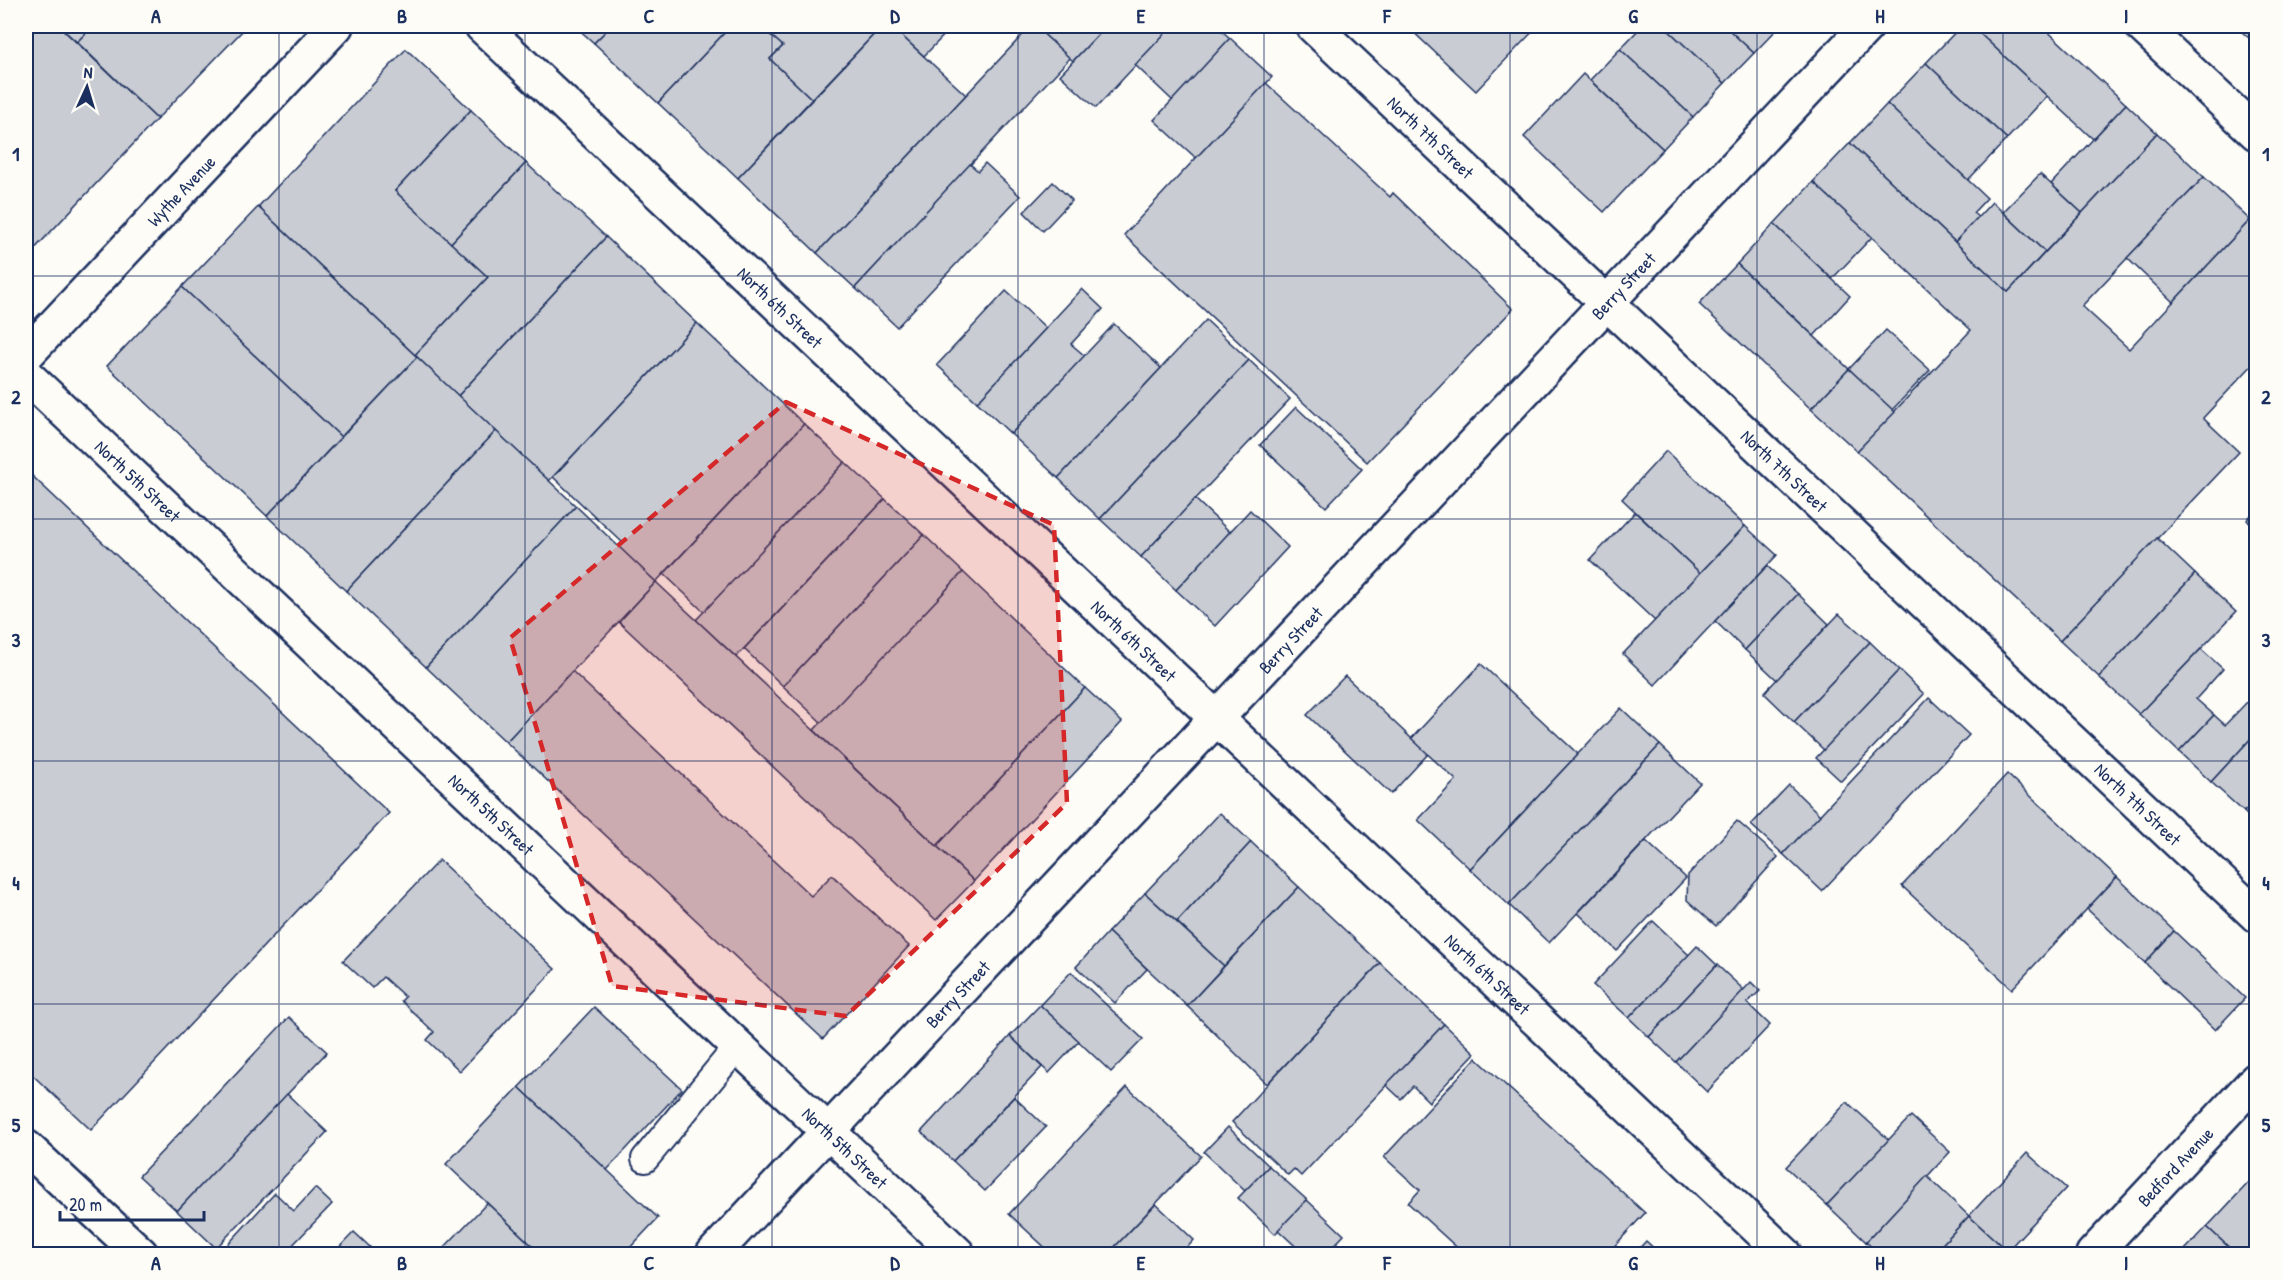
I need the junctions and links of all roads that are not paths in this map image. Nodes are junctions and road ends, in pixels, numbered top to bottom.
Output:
1 (336, 26) edge
2 (482, 26) edge
3 (1313, 26) edge
4 (1867, 26) edge
5 (2142, 26) edge
6 (2256, 133) edge
7 (1607, 302) junction
8 (26, 355) edge
9 (26, 375) edge
10 (1215, 718) junction
11 (2256, 915) edge
12 (737, 1047) junction
13 (2256, 1080) edge
14 (828, 1132) junction
15 (26, 1147) edge
16 (645, 1159) dead end
17 (141, 1254) edge
18 (712, 1254) edge
19 (958, 1254) edge
20 (1785, 1254) edge
21 (2093, 1254) edge

1 - 8 street, Wythe Avenue
2 - 10 street, North 6th Street
3 - 7 street, North 7th Street
4 - 7 street, Berry Street
5 - 6 street
7 - 10 street, Berry Street
7 - 11 street, North 7th Street
9 - 12 street, North 5th Street
10 - 14 street, Berry Street
10 - 20 street, North 6th Street
12 - 14 street, North 5th Street
12 - 16 lane
13 - 21 street, Bedford Avenue
14 - 18 street, Berry Street
14 - 19 street, North 5th Street
15 - 17 street

